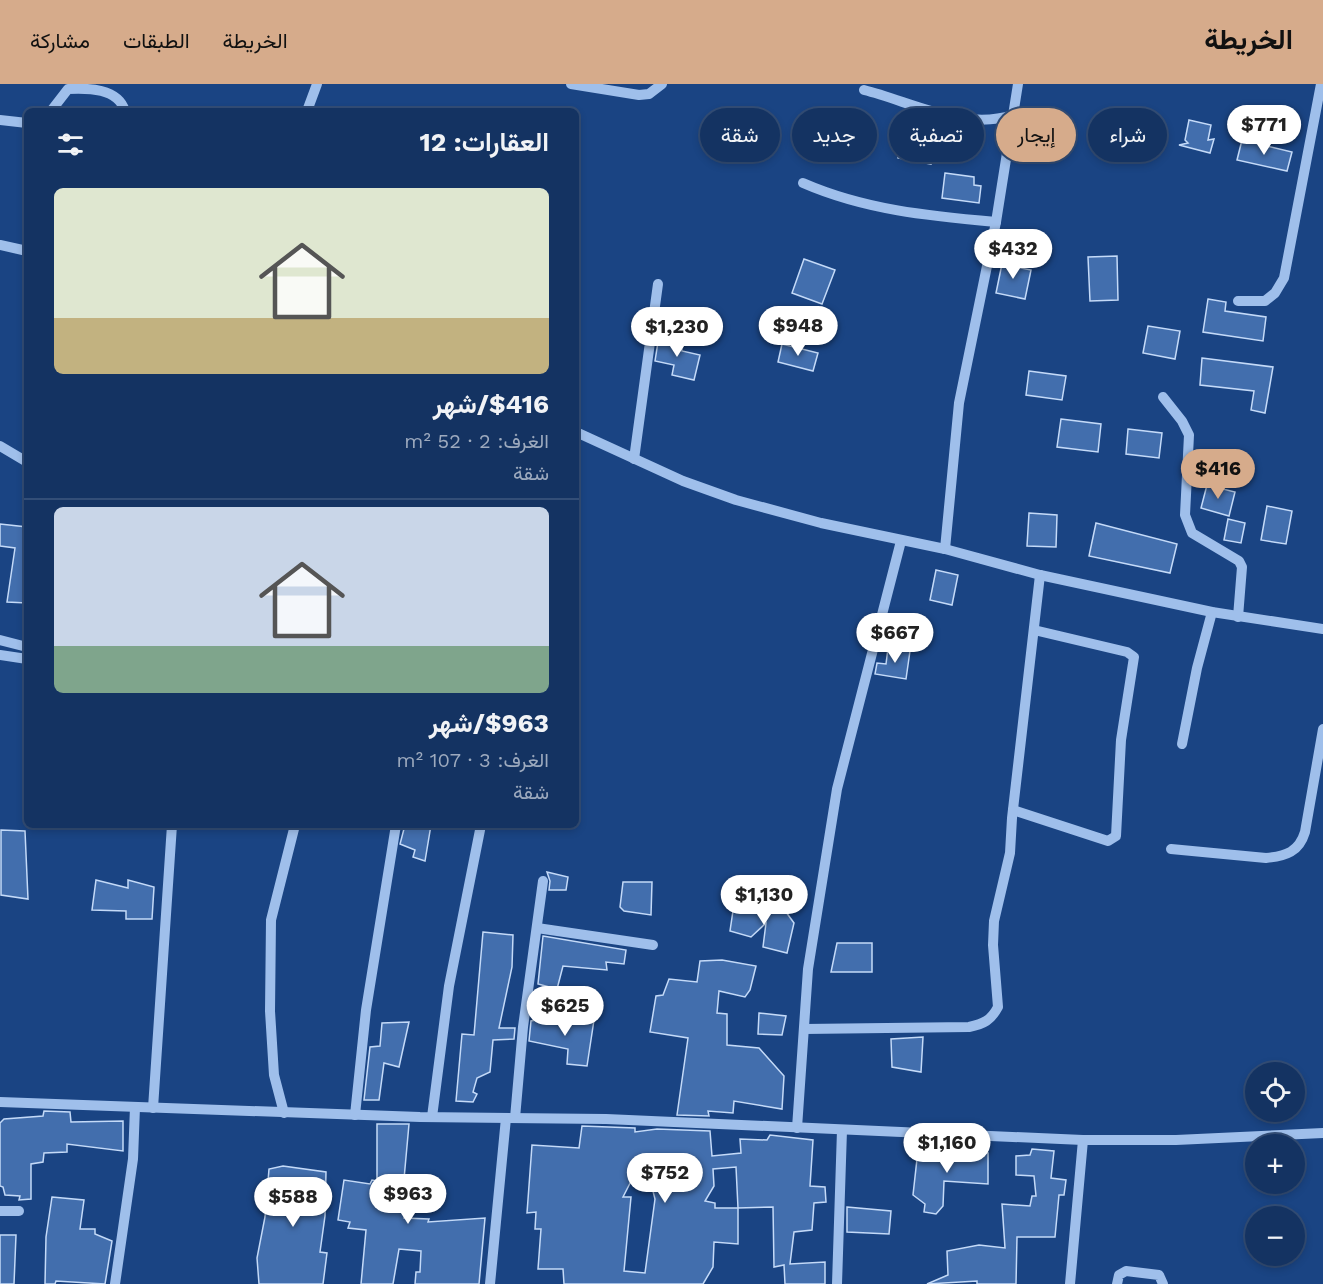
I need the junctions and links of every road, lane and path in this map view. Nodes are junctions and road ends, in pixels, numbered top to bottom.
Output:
1 (317, 84) edge
2 (571, 84) edge
3 (662, 84) edge
4 (1018, 84) edge
5 (1321, 84) edge
6 (864, 90) dead end
7 (53, 108) edge
8 (124, 108) edge
9 (309, 108) edge
10 (1014, 108) edge
11 (0, 120) edge
12 (996, 120) edge
13 (24, 123) edge
14 (1006, 162) edge
15 (803, 183) dead end
16 (996, 222) junction
17 (0, 245) edge
18 (24, 250) edge
19 (658, 284) dead end
20 (1238, 301) dead end
21 (1163, 397) dead end
22 (579, 433) edge
23 (0, 447) edge
24 (634, 459) junction
25 (24, 460) edge
26 (901, 541) junction
27 (945, 549) junction
28 (1040, 575) junction
29 (1212, 612) junction
30 (1238, 616) junction
31 (1323, 629) edge
32 (1034, 630) junction
33 (0, 640) edge
34 (24, 646) edge
35 (0, 655) edge
36 (24, 659) edge
37 (1323, 729) edge
38 (1182, 744) dead end
39 (1012, 810) junction
40 (172, 828) edge
41 (295, 828) edge
42 (396, 828) edge
43 (480, 828) edge
44 (1171, 849) dead end
45 (543, 881) dead end
46 (537, 928) junction
47 (653, 945) dead end
48 (804, 1029) junction
49 (0, 1102) edge
50 (135, 1107) junction
51 (153, 1108) junction
52 (284, 1113) junction
53 (355, 1115) junction
54 (432, 1117) junction
55 (510, 1118) junction
56 (797, 1128) junction
57 (842, 1130) junction
58 (1323, 1133) edge
59 (1083, 1140) junction
60 (0, 1211) edge
61 (19, 1211) dead end
62 (116, 1284) edge
63 (490, 1284) edge
64 (837, 1284) edge
65 (1070, 1284) edge
66 (1117, 1284) edge
67 (1163, 1284) edge

1 - 9 street
2 - 3 street
4 - 10 street
5 - 20 street
6 - 12 street
7 - 8 street
11 - 13 street
14 - 16 street
15 - 16 street
16 - 27 street
17 - 18 street
19 - 24 street
21 - 30 street
22 - 24 street
23 - 25 street
24 - 26 street
26 - 27 street
26 - 48 street
27 - 28 street
28 - 29 street
28 - 32 street
29 - 30 street
29 - 38 street
30 - 31 street
32 - 39 street
32 - 39 street
33 - 34 street
35 - 36 street
37 - 44 street
39 - 48 street
40 - 51 street
41 - 52 street
42 - 53 street
43 - 54 street
45 - 46 street
46 - 47 street
46 - 55 street
48 - 56 street
49 - 50 street
50 - 51 street
50 - 62 street
51 - 52 street
52 - 53 street
53 - 54 street
54 - 55 street
55 - 56 street
55 - 63 street
56 - 57 street
57 - 59 street
57 - 64 street
58 - 59 street
59 - 65 street
60 - 61 street
66 - 67 street

